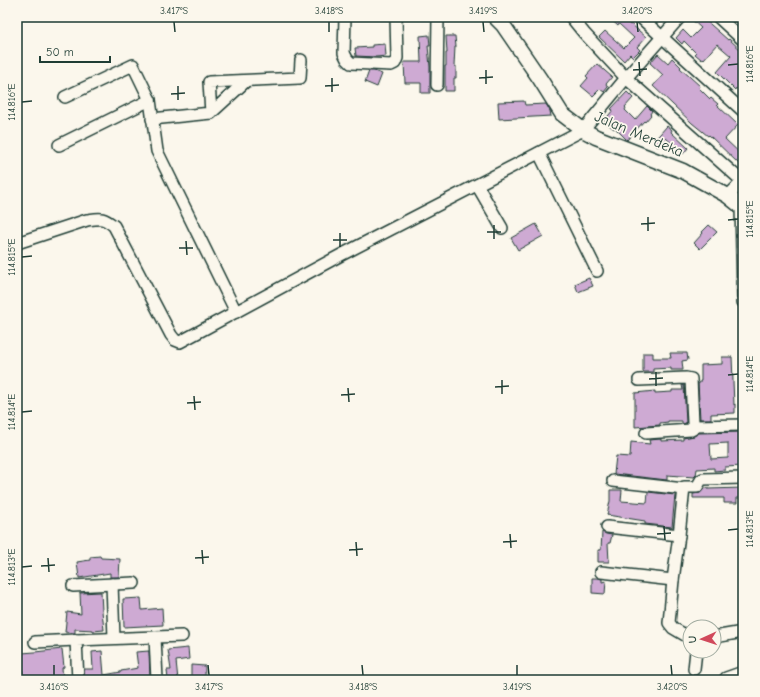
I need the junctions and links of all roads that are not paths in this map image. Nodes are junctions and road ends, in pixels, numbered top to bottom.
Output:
1 (344, 17) edge
2 (396, 17) edge
3 (438, 17) edge
4 (495, 17) edge
5 (571, 17) edge
6 (640, 17) edge
7 (680, 17) edge
8 (718, 17) edge
9 (662, 37) junction
10 (743, 40) edge
11 (301, 60) dead end
12 (626, 78) junction
13 (246, 80) junction
14 (437, 85) dead end
15 (65, 97) dead end
16 (150, 100) junction
17 (743, 111) edge
18 (211, 113) junction
19 (152, 119) junction
20 (583, 130) junction
21 (59, 145) dead end
22 (539, 153) junction
23 (743, 181) edge
24 (477, 185) junction
25 (728, 196) junction
26 (742, 207) edge
27 (502, 228) dead end
28 (17, 243) edge
29 (597, 271) dead end
30 (743, 302) edge
31 (236, 312) junction
32 (639, 380) dead end
33 (743, 425) edge
34 (695, 426) junction
35 (646, 433) dead end
36 (743, 478) edge
37 (613, 481) dead end
38 (684, 489) junction
39 (607, 527) dead end
40 (679, 535) junction
41 (601, 572) dead end
42 (673, 580) junction
43 (134, 583) dead end
44 (112, 584) junction
45 (73, 586) dead end
46 (743, 632) edge
47 (682, 633) edge
48 (182, 636) dead end
49 (722, 636) edge
50 (155, 637) junction
51 (114, 638) junction
52 (76, 640) junction
53 (35, 642) dead end
54 (695, 659) edge
55 (694, 669) dead end
56 (743, 672) edge
57 (78, 680) edge
58 (157, 680) edge
59 (725, 680) edge

1 - 2 street
3 - 14 street
4 - 20 street, Jalan Merdeka
5 - 12 street
6 - 9 street
7 - 9 street
8 - 10 street
9 - 12 street
9 - 17 street
11 - 13 street
12 - 20 street
12 - 23 street
13 - 18 street
13 - 18 street
15 - 16 street
16 - 19 street
16 - 21 street
18 - 19 street
19 - 31 street
20 - 22 street
20 - 25 street, Jalan Merdeka
22 - 24 street
22 - 29 street
23 - 25 street
24 - 27 street
24 - 31 street
25 - 26 street, Jalan Merdeka
26 - 30 street
28 - 31 street
32 - 34 street
33 - 34 street
34 - 35 street
36 - 38 street
37 - 38 street
38 - 40 street
39 - 40 street
40 - 42 street
41 - 42 street
42 - 47 street
43 - 44 street
44 - 45 street
44 - 51 street
46 - 49 street
48 - 50 street
50 - 51 street
50 - 58 street
51 - 52 street
52 - 53 street
52 - 57 street
54 - 55 street
56 - 59 street

